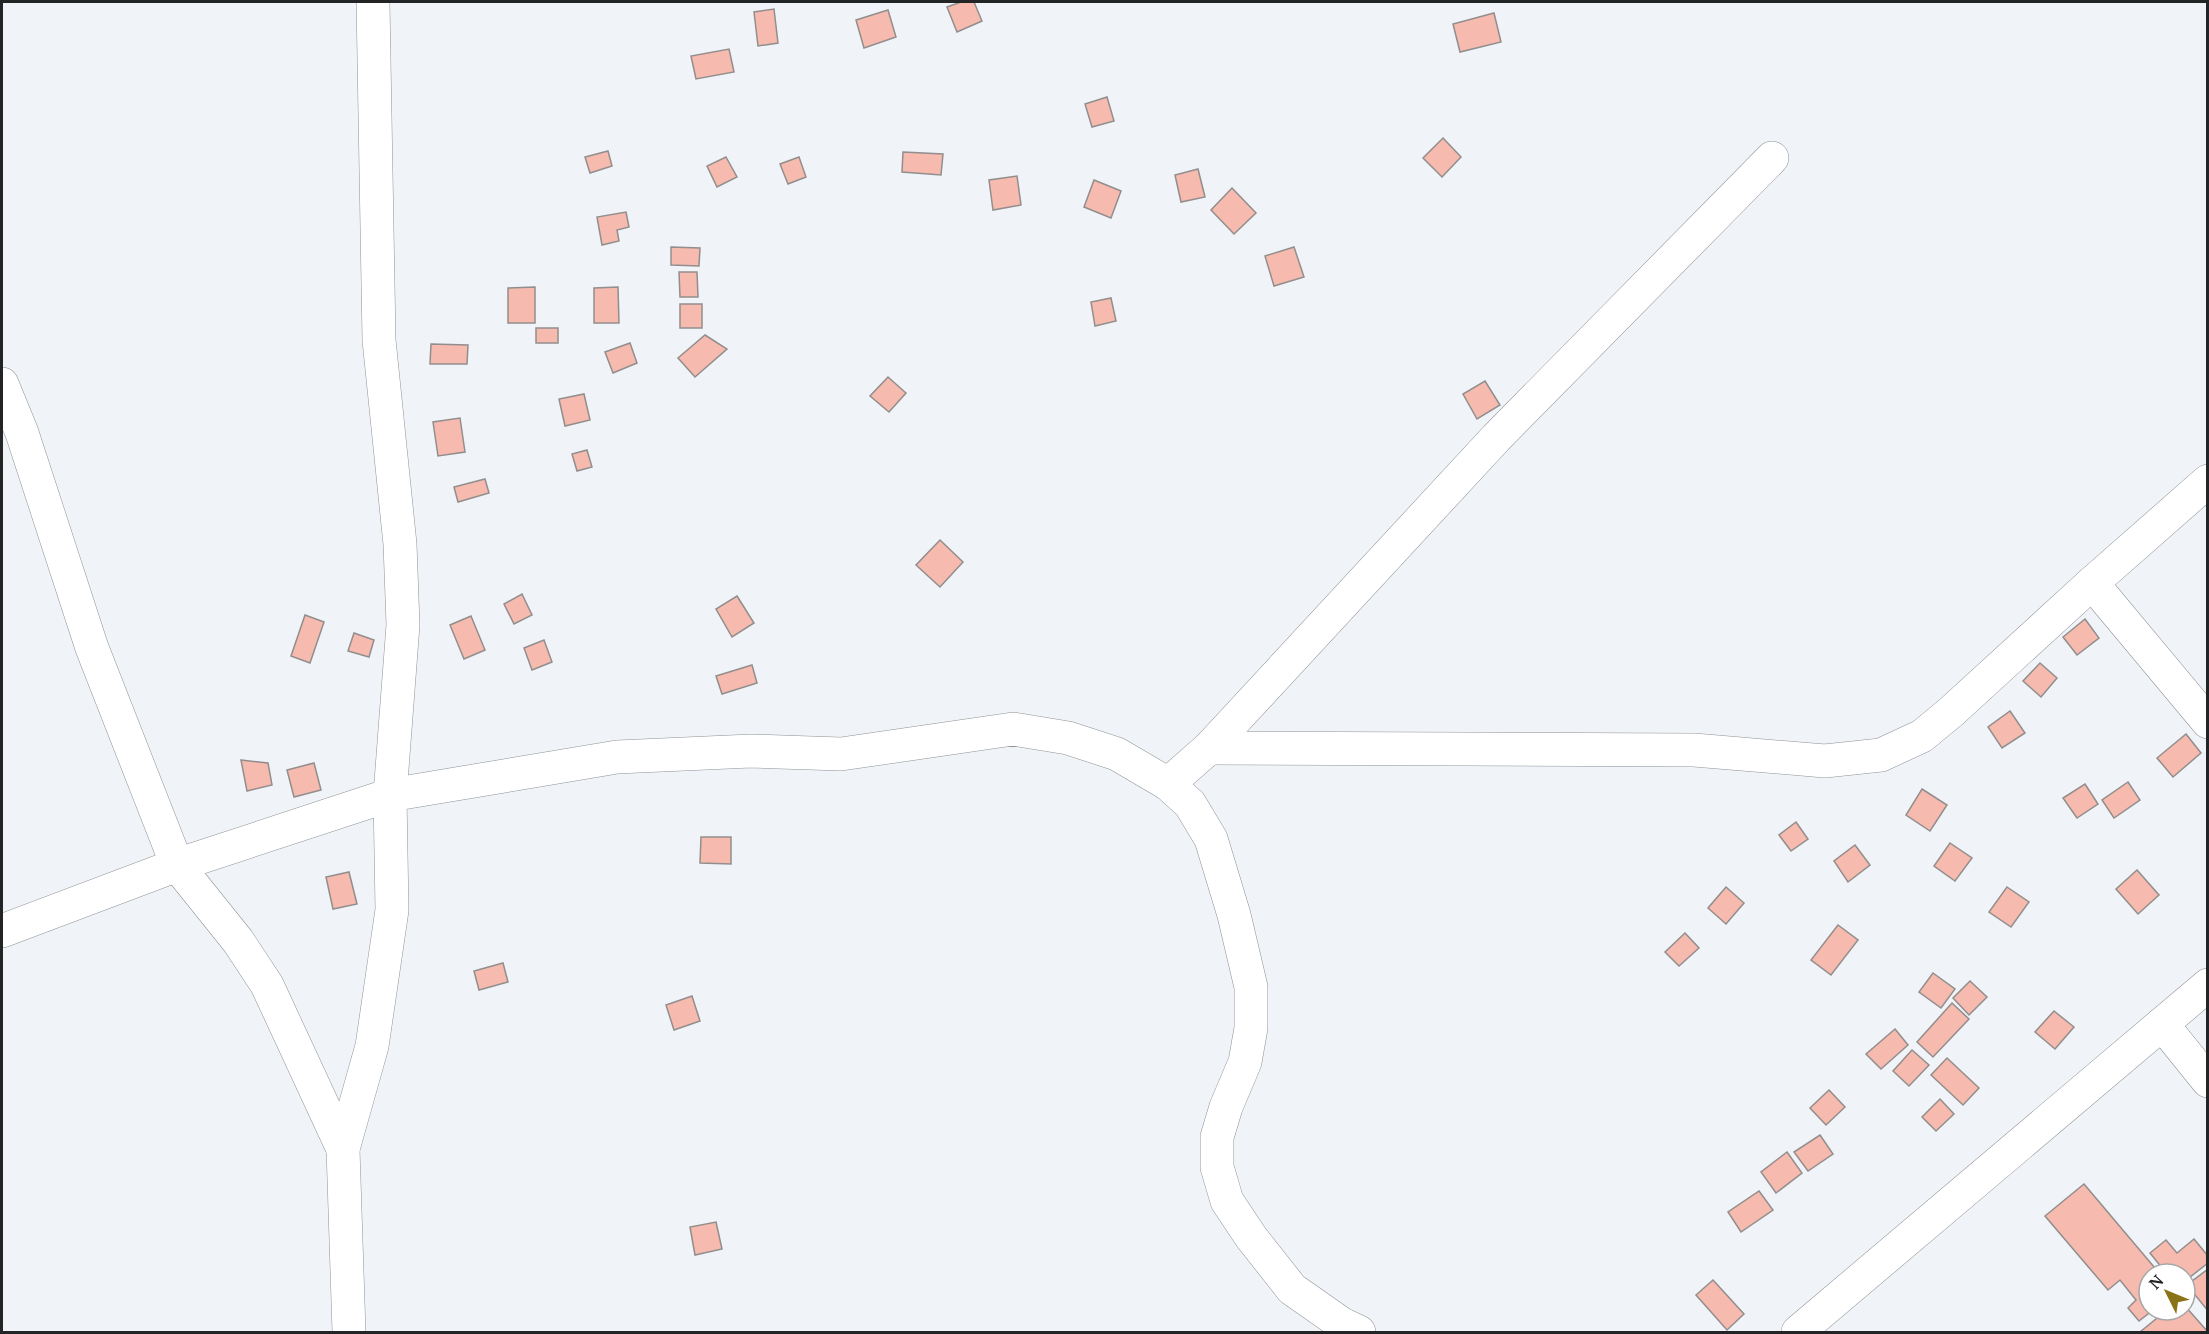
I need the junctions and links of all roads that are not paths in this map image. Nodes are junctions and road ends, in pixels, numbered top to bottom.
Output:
1 (372, 2) edge
2 (1772, 158) dead end
3 (2, 384) edge
4 (2208, 481) edge
5 (2092, 583) junction
6 (2208, 722) edge
7 (1209, 748) junction
8 (1168, 784) junction
9 (390, 795) junction
10 (177, 865) junction
11 (2, 931) edge
12 (2208, 985) edge
13 (2162, 1024) junction
14 (2208, 1081) edge
15 (343, 1149) junction
16 (349, 1332) edge
17 (1359, 1332) edge
18 (1798, 1332) edge

1 - 9 street
2 - 7 street
3 - 10 street
4 - 5 street
5 - 6 street
5 - 7 street
7 - 8 street
8 - 9 street
8 - 17 street
9 - 10 street
9 - 15 street
10 - 11 street
10 - 15 street
12 - 13 street
13 - 14 street
13 - 18 street
15 - 16 street

